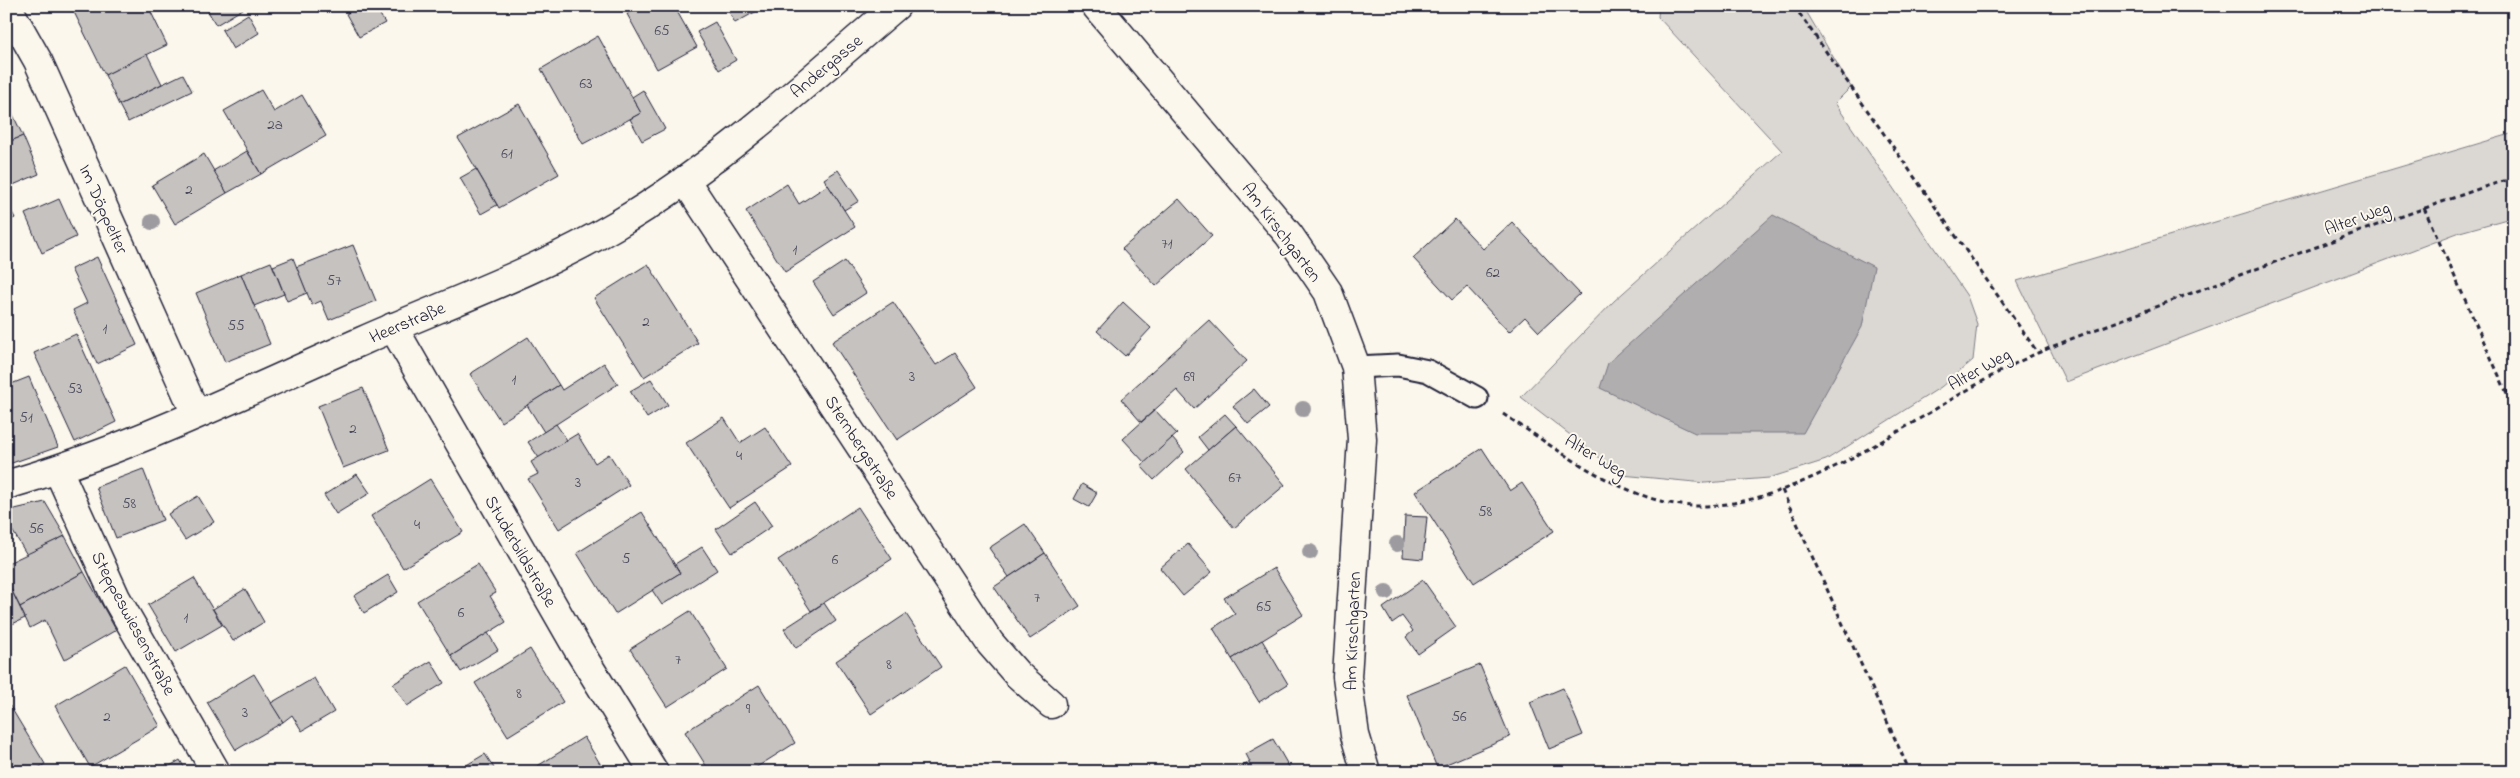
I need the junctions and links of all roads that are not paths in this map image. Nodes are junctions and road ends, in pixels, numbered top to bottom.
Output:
1 (7, 6) edge
2 (896, 6) edge
3 (1096, 6) edge
4 (778, 106) joint
5 (685, 180) junction
6 (393, 328) junction
7 (1356, 367) junction
8 (1477, 398) road end
9 (196, 414) junction
10 (58, 470) junction
11 (6, 485) edge
12 (1051, 704) dead end
13 (216, 772) edge
14 (654, 772) edge
15 (1366, 772) edge

1 - 9 street, Im Döppelter
2 - 4 street, Andergasse
3 - 7 street, Am Kirschgarten
4 - 5 street, Heerstraße
5 - 6 street, Heerstraße
5 - 12 street, Sternbergstraße
6 - 9 street, Heerstraße
6 - 14 street, Studerbildstraße
7 - 8 lane
7 - 15 street, Am Kirschgarten
9 - 10 street, Heerstraße
10 - 11 street, Heerstraße
10 - 13 street, Steppeswiesenstraße

